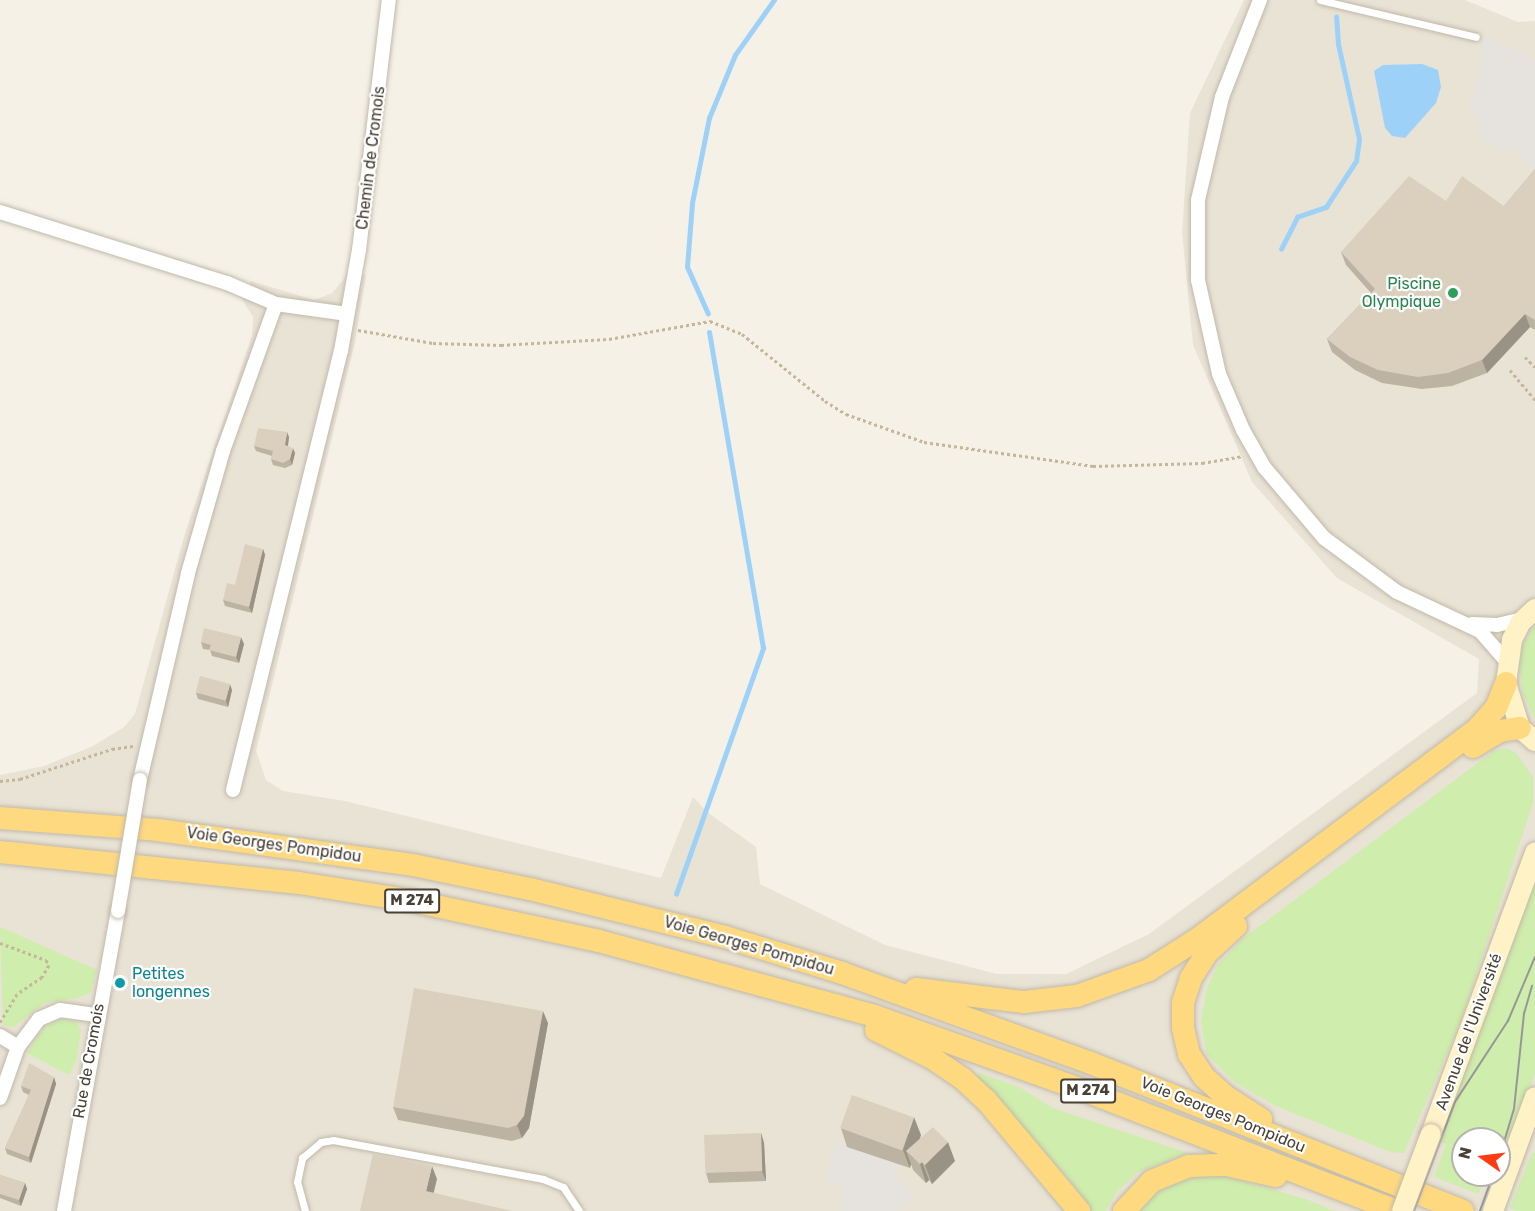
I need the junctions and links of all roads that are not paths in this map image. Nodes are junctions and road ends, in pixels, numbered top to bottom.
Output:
1 (389, 0) edge
2 (1260, 0) edge
3 (1320, 0) edge
4 (1476, 37) dead end
5 (0, 212) edge
6 (276, 304) junction
7 (346, 320) junction
8 (1530, 614) edge
9 (1467, 624) junction
10 (1507, 673) junction
11 (1531, 738) edge
12 (233, 790) dead end
13 (0, 819) edge
14 (0, 852) edge
15 (1535, 853) edge
16 (842, 973) junction
17 (815, 1000) junction
18 (97, 1015) junction
19 (0, 1036) edge
20 (18, 1047) junction
21 (1535, 1097) edge
22 (0, 1098) edge
23 (1316, 1152) junction
24 (1356, 1194) junction
25 (64, 1211) edge
26 (305, 1211) edge
27 (579, 1211) edge
28 (1079, 1211) edge
29 (1124, 1211) edge
30 (1397, 1211) edge
31 (1402, 1211) edge
32 (1462, 1211) edge
33 (1493, 1211) edge

1 - 7 street, Chemin de Cromois
2 - 9 street
3 - 4 lane
5 - 6 street
6 - 7 street
6 - 18 street, Rue de Cromois, bridge
7 - 12 street, Chemin de Cromois
8 - 9 street
8 - 10 main road
9 - 10 street
10 - 11 main road
10 - 16 highway
11 - 23 highway
13 - 16 highway, Voie Georges Pompidou / M 274
14 - 17 highway, Voie Georges Pompidou / M 274
15 - 31 main road, Avenue de l'Université, bridge
16 - 23 highway, Voie Georges Pompidou / M 274
17 - 24 highway, Voie Georges Pompidou / M 274
17 - 28 highway
18 - 20 street
18 - 25 street, Rue de Cromois
19 - 20 street
20 - 22 street
21 - 33 main road
23 - 32 highway, Voie Georges Pompidou / M 274
24 - 29 highway
24 - 30 highway, Voie Georges Pompidou / M 274
26 - 27 lane

